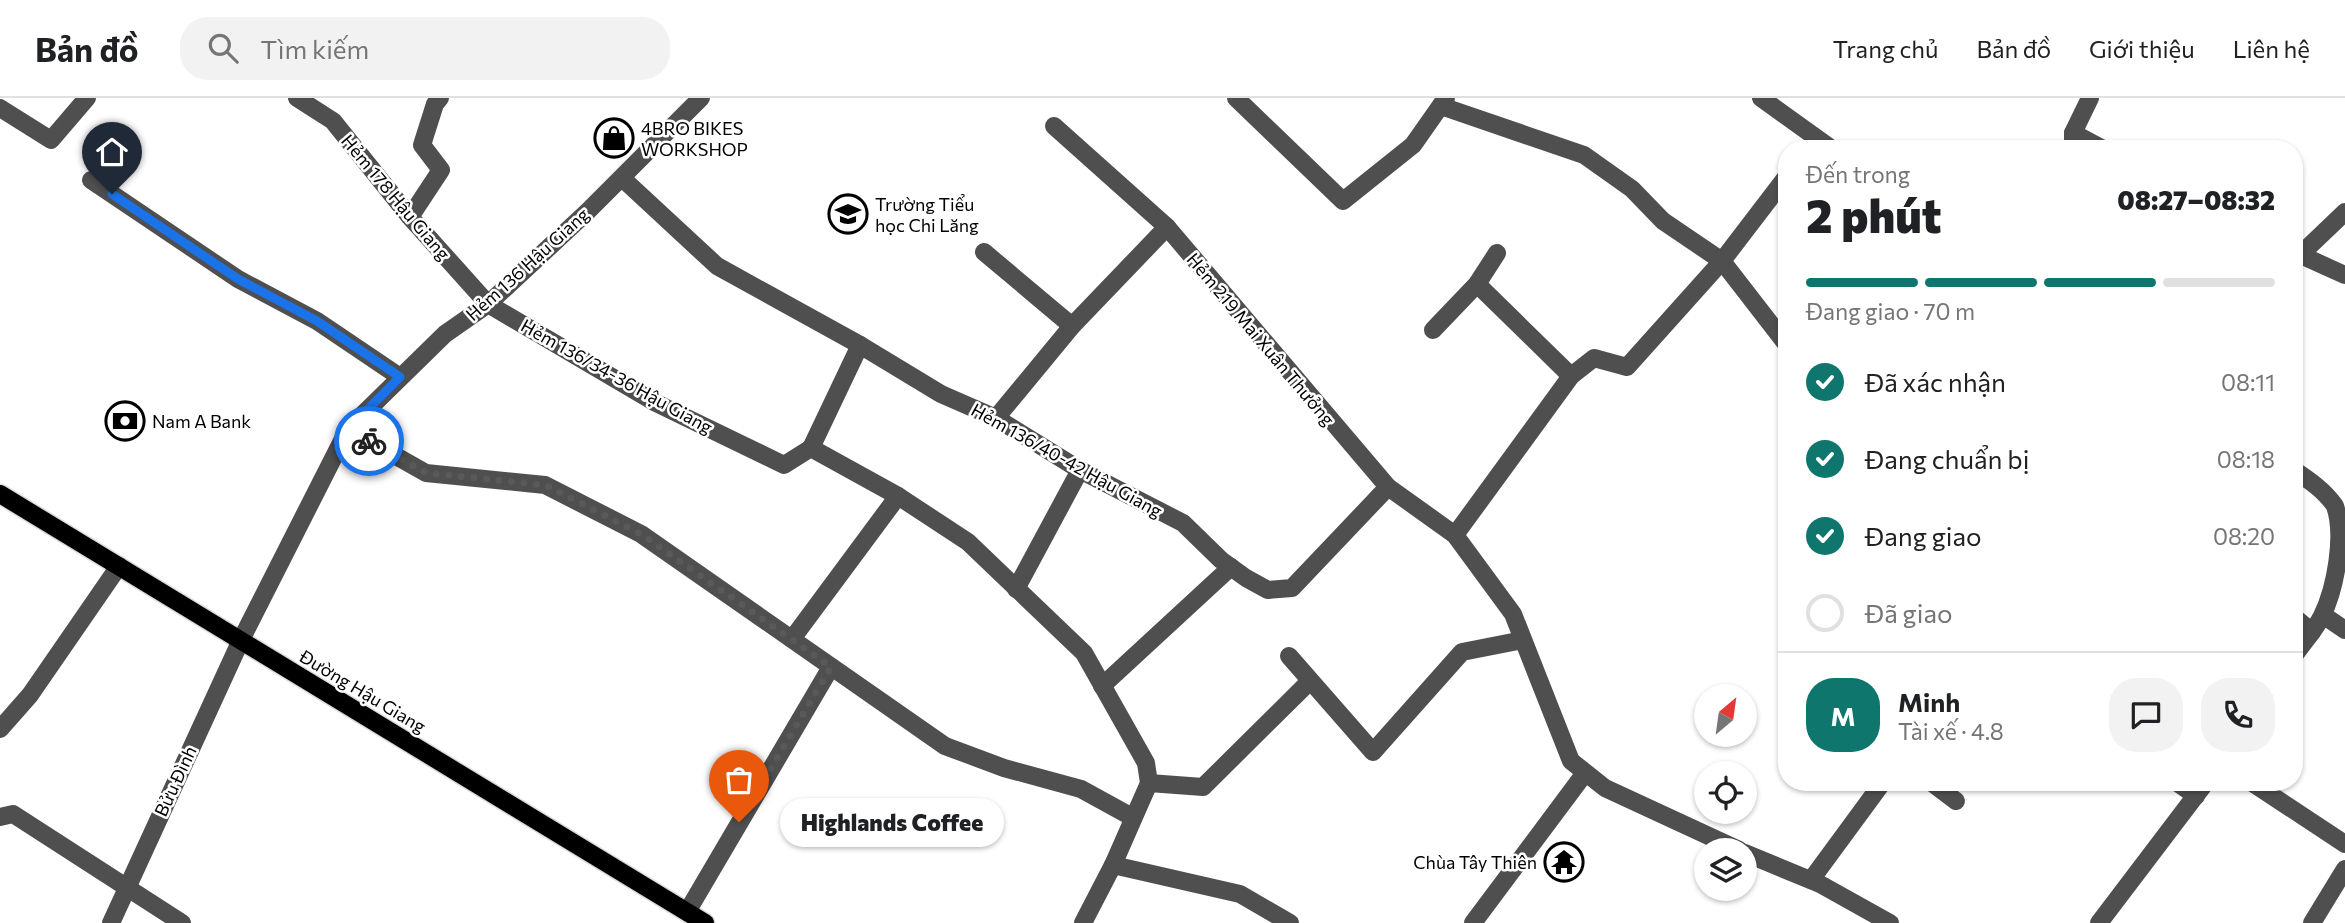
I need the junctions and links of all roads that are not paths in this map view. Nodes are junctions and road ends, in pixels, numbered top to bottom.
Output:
1 (87, 98) edge
2 (298, 98) edge
3 (440, 98) edge
4 (701, 98) edge
5 (1236, 98) edge
6 (1761, 98) edge
7 (2090, 98) edge
8 (1444, 102) edge
9 (0, 108) edge
10 (1054, 126) dead end
11 (1808, 140) edge
12 (2073, 140) edge
13 (622, 178) junction
14 (91, 180) dead end
15 (1778, 188) edge
16 (2345, 212) edge
17 (410, 217) junction
18 (1167, 227) junction
19 (2303, 248) edge
20 (984, 252) dead end
21 (1497, 253) dead end
22 (2303, 256) edge
23 (1722, 261) junction
24 (2345, 275) edge
25 (1477, 285) junction
26 (488, 304) junction
27 (1073, 326) junction
28 (1433, 330) dead end
29 (1778, 333) edge
30 (860, 345) junction
31 (1571, 376) junction
32 (400, 377) junction
33 (996, 418) junction
34 (348, 429) junction
35 (811, 448) junction
36 (1080, 470) junction
37 (2303, 478) edge
38 (1388, 487) junction
39 (0, 494) edge
40 (898, 496) junction
41 (2339, 508) edge
42 (1455, 536) junction
43 (119, 566) junction
44 (1231, 567) junction
45 (1016, 589) junction
46 (2323, 615) junction
47 (2303, 625) edge
48 (2345, 630) edge
49 (2312, 632) junction
50 (792, 639) junction
51 (242, 640) junction
52 (1523, 640) junction
53 (2303, 644) edge
54 (1289, 656) dead end
55 (831, 667) junction
56 (1310, 681) junction
57 (1102, 686) junction
58 (0, 729) edge
59 (1585, 773) junction
60 (1149, 783) junction
61 (1877, 791) edge
62 (1943, 791) edge
63 (2199, 791) edge
64 (2265, 791) edge
65 (1956, 801) dead end
66 (0, 817) edge
67 (1132, 817) junction
68 (1713, 838) edge
69 (2345, 844) edge
70 (1757, 858) edge
71 (1113, 865) junction
72 (2345, 869) edge
73 (1811, 880) junction
74 (126, 887) junction
75 (687, 912) junction
76 (111, 923) edge
77 (182, 923) edge
78 (705, 923) edge
79 (1083, 923) edge
80 (1290, 923) edge
81 (1473, 923) edge
82 (1890, 923) edge
83 (2099, 923) edge
84 (2312, 923) edge

1 - 9 street
2 - 17 street, Hẻm 178 Hậu Giang
3 - 17 street
4 - 13 street, Hẻm 136 Hậu Giang
5 - 8 street
6 - 11 street
7 - 12 street
8 - 23 street
10 - 18 street, Hẻm 219 Mai Xuân Thưởng
13 - 26 street, Hẻm 136 Hậu Giang
13 - 30 street, Hẻm 136/40-42 Hậu Giang
14 - 32 street
15 - 23 street
16 - 19 street
17 - 26 street, Hẻm 178 Hậu Giang
18 - 27 street
18 - 38 street, Hẻm 219 Mai Xuân Thưởng
20 - 27 street
21 - 25 street
22 - 24 street
23 - 29 street
23 - 31 street
25 - 28 street
25 - 31 street
26 - 32 street, Hẻm 136 Hậu Giang
26 - 35 street, Hẻm 136/34-36 Hậu Giang
27 - 33 street
30 - 33 street, Hẻm 136/40-42 Hậu Giang
30 - 35 street
31 - 42 street
32 - 34 street, Hẻm 136 Hậu Giang
33 - 36 street, Hẻm 136/40-42 Hậu Giang
34 - 50 street
34 - 51 street, Hẻm 136 Hậu Giang
35 - 40 street
36 - 44 street, Hẻm 136/40-42 Hậu Giang
36 - 45 street
37 - 41 street
38 - 42 street, Hẻm 219 Mai Xuân Thưởng
38 - 44 street, Hẻm 136/40-42 Hậu Giang
39 - 43 main road, Đường Hậu Giang
40 - 45 street
40 - 50 street
41 - 46 street
42 - 52 street, Hẻm 219 Mai Xuân Thưởng
43 - 51 main road, Đường Hậu Giang
43 - 58 street
44 - 57 street
45 - 57 street
46 - 48 street
46 - 49 street
47 - 49 street
49 - 53 street
50 - 55 street
51 - 74 street, Bửu Đình
51 - 75 main road, Đường Hậu Giang
52 - 56 street
52 - 59 street, Hẻm 219 Mai Xuân Thưởng
54 - 56 street
55 - 67 street
55 - 75 street
56 - 60 street
57 - 60 street
59 - 68 street, Hẻm 219 Mai Xuân Thưởng
59 - 81 street
60 - 67 street
61 - 73 street
62 - 65 street
63 - 83 street
64 - 69 street
66 - 74 street
67 - 71 street
70 - 73 street
71 - 79 street
71 - 80 street
72 - 84 street
73 - 82 street
74 - 76 street, Bửu Đình
74 - 77 street
75 - 78 main road, Đường Hậu Giang

